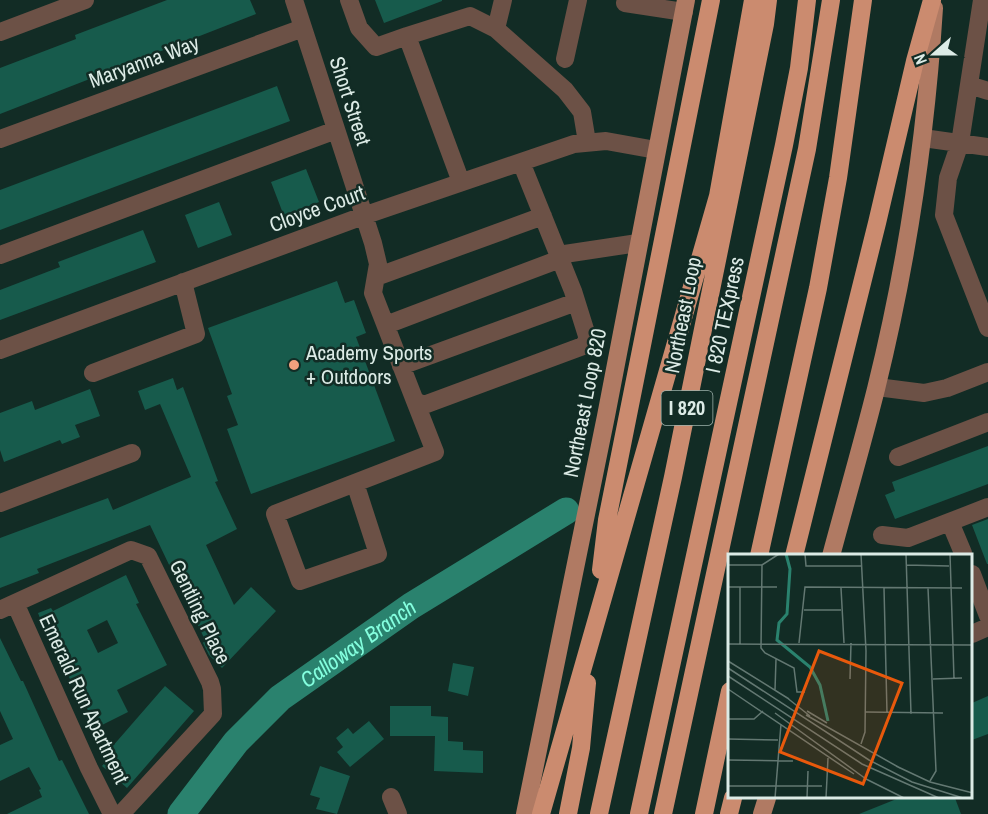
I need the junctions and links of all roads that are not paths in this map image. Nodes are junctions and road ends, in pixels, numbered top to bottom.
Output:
1 (85, 0) edge
2 (294, 0) edge
3 (349, 0) edge
4 (503, 0) edge
5 (578, 0) edge
6 (626, 0) edge
7 (711, 0) edge
8 (753, 0) edge
9 (768, 0) edge
10 (807, 0) edge
11 (831, 0) edge
12 (863, 0) edge
13 (933, 0) edge
14 (984, 3) edge
15 (685, 6) edge
16 (303, 28) junction
17 (496, 29) junction
18 (0, 32) edge
19 (407, 36) junction
20 (982, 44) edge
21 (565, 59) dead end
22 (969, 85) junction
23 (988, 91) edge
24 (336, 130) junction
25 (923, 138) junction
26 (0, 139) edge
27 (587, 142) junction
28 (960, 143) junction
29 (988, 147) edge
30 (656, 150) junction
31 (521, 162) junction
32 (461, 182) junction
33 (363, 216) junction
34 (543, 216) junction
35 (639, 243) junction
36 (0, 255) edge
37 (559, 257) junction
38 (376, 277) junction
39 (183, 282) junction
40 (576, 302) junction
41 (386, 325) junction
42 (988, 328) edge
43 (0, 350) edge
44 (401, 366) junction
45 (988, 372) edge
46 (93, 373) dead end
47 (877, 387) junction
48 (415, 401) junction
49 (988, 422) edge
50 (132, 453) dead end
51 (898, 458) dead end
52 (355, 483) junction
53 (0, 503) edge
54 (988, 507) edge
55 (950, 522) junction
56 (882, 535) dead end
57 (759, 554) edge
58 (794, 554) edge
59 (832, 554) edge
60 (961, 554) edge
61 (973, 577) edge
62 (7, 607) edge
63 (988, 616) edge
64 (988, 627) edge
65 (973, 634) edge
66 (728, 700) edge
67 (390, 797) dead end
68 (733, 799) edge
69 (767, 799) edge
70 (112, 814) edge
71 (121, 814) edge
72 (398, 814) edge
73 (525, 814) edge
74 (541, 814) edge
75 (568, 814) edge
76 (599, 814) edge
77 (639, 814) edge
78 (663, 814) edge
79 (704, 814) edge
80 (729, 814) edge
81 (762, 814) edge

1 - 18 street
2 - 16 street, Short Street
3 - 19 street
4 - 17 street
5 - 21 street
6 - 15 street
7 - 75 highway
8 - 74 highway
9 - 76 highway, Northeast Loop / I 820
10 - 77 highway, I 820 TEXpress
11 - 78 highway
12 - 57 highway
13 - 25 main road
13 - 58 highway
14 - 20 street
15 - 30 main road, Northeast Loop 820
16 - 24 street, Short Street
16 - 26 street, Maryanna Way
17 - 19 street
17 - 27 street
19 - 32 street
20 - 22 street
22 - 23 street
22 - 28 street
24 - 33 street, Short Street
24 - 36 street
25 - 28 street
25 - 47 main road
27 - 30 street, Cloyce Court
27 - 31 street, Cloyce Court
28 - 29 street
28 - 42 street
30 - 35 main road, Northeast Loop 820
31 - 32 street, Cloyce Court
31 - 34 street
32 - 33 street, Cloyce Court
33 - 38 street, Short Street
33 - 39 street, Cloyce Court
34 - 37 street
34 - 38 street
35 - 37 street
35 - 73 main road, Northeast Loop 820
37 - 40 street
37 - 41 street
38 - 41 street, Short Street
39 - 43 street, Cloyce Court
39 - 46 street
40 - 44 street
40 - 48 street
41 - 44 street, Short Street
44 - 48 street, Short Street
45 - 47 street
47 - 59 main road
48 - 52 street, Short Street
49 - 51 street
50 - 53 street
52 - 52 street
54 - 55 street
55 - 56 street
55 - 60 street
61 - 63 street
62 - 70 street, Emerald Run Apartment
62 - 71 street, Gentling Place
64 - 65 street
66 - 79 highway
67 - 72 street
68 - 80 highway
69 - 81 main road

